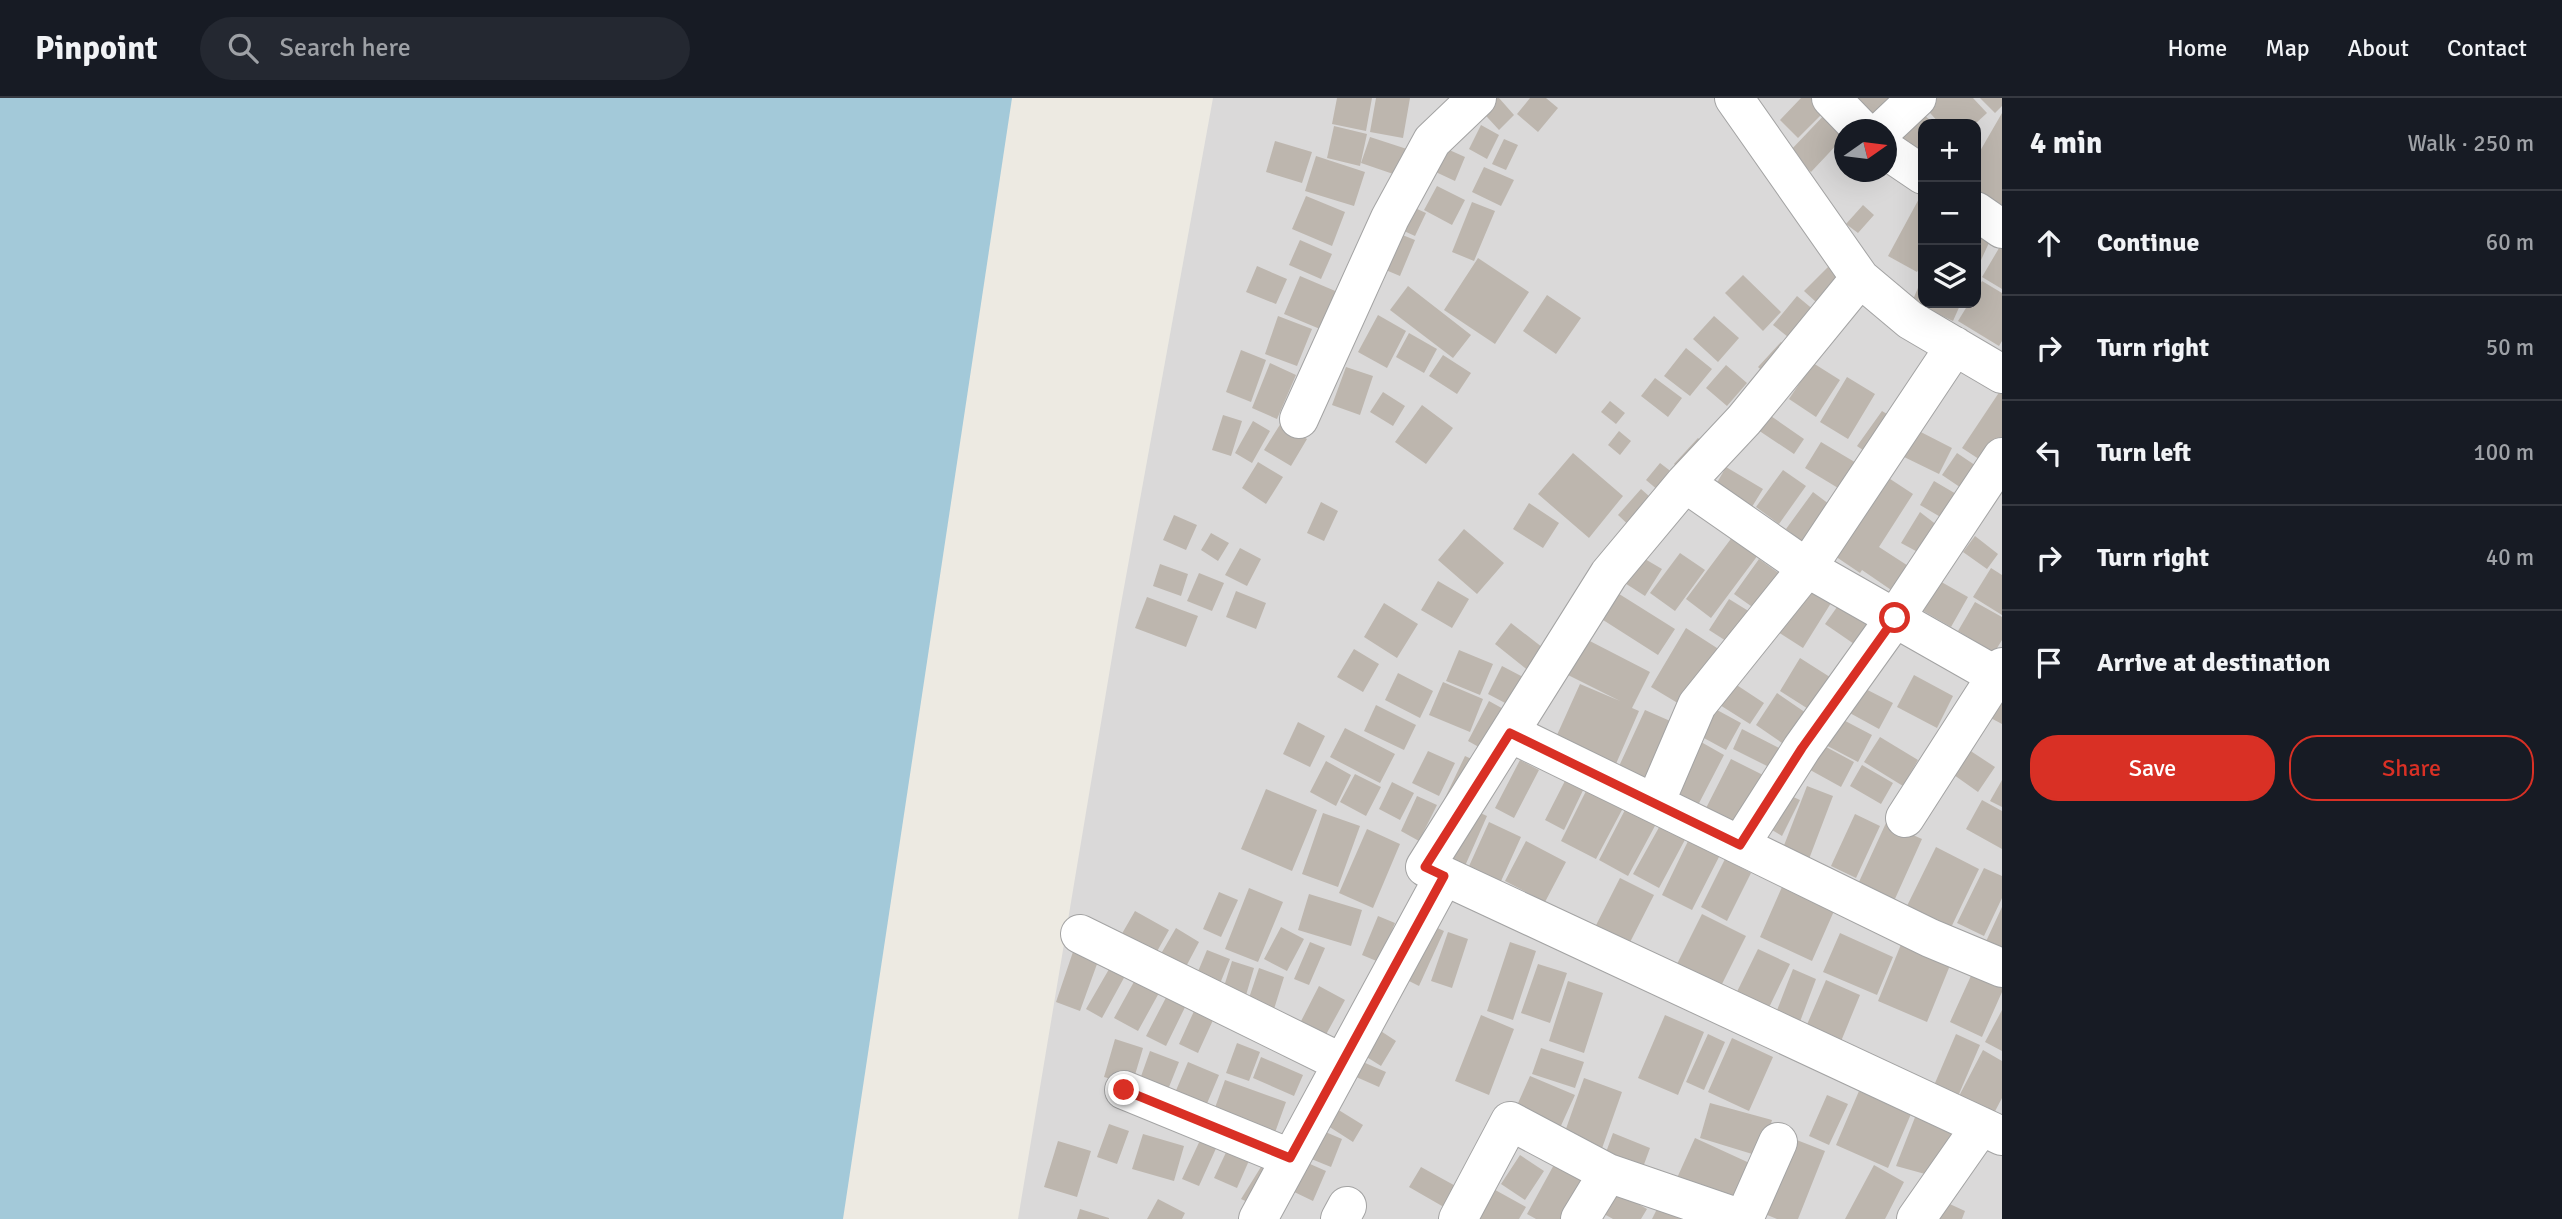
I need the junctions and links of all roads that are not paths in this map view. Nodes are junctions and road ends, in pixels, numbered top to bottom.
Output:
1 (1477, 98) edge
2 (1734, 98) edge
3 (1831, 98) edge
4 (1917, 98) edge
5 (1851, 119) edge
6 (1895, 119) edge
7 (1897, 157) edge
8 (1918, 172) edge
9 (1981, 214) edge
10 (2002, 229) edge
11 (1860, 278) junction
12 (1955, 346) junction
13 (2002, 374) edge
14 (1299, 419) dead end
15 (2002, 457) edge
16 (1685, 483) junction
17 (1807, 568) junction
18 (1895, 618) junction
19 (2000, 674) edge
20 (1510, 733) junction
21 (1655, 803) junction
22 (1905, 818) dead end
23 (1740, 845) junction
24 (1444, 876) junction
25 (1080, 934) dead end
26 (2002, 968) edge
27 (1342, 1063) junction
28 (1124, 1090) dead end
29 (1991, 1131) edge
30 (1778, 1142) dead end
31 (1290, 1158) junction
32 (1608, 1173) junction
33 (1258, 1219) edge
34 (1458, 1219) edge
35 (1580, 1219) edge
36 (1743, 1219) edge
37 (1916, 1219) edge

1 - 14 street
2 - 11 street
3 - 5 street
4 - 6 street
7 - 8 street
9 - 10 street
11 - 12 street
11 - 16 street
12 - 13 street
12 - 17 street
15 - 18 street
16 - 17 street
16 - 20 street
17 - 18 street
17 - 21 street
18 - 19 street
18 - 23 street
19 - 22 street
20 - 21 street
20 - 24 street
21 - 23 street
23 - 26 street
24 - 27 street
24 - 29 street
25 - 27 street
27 - 31 street
28 - 31 street
29 - 37 street
30 - 36 street
31 - 33 street
32 - 34 street
32 - 35 street
32 - 36 street

